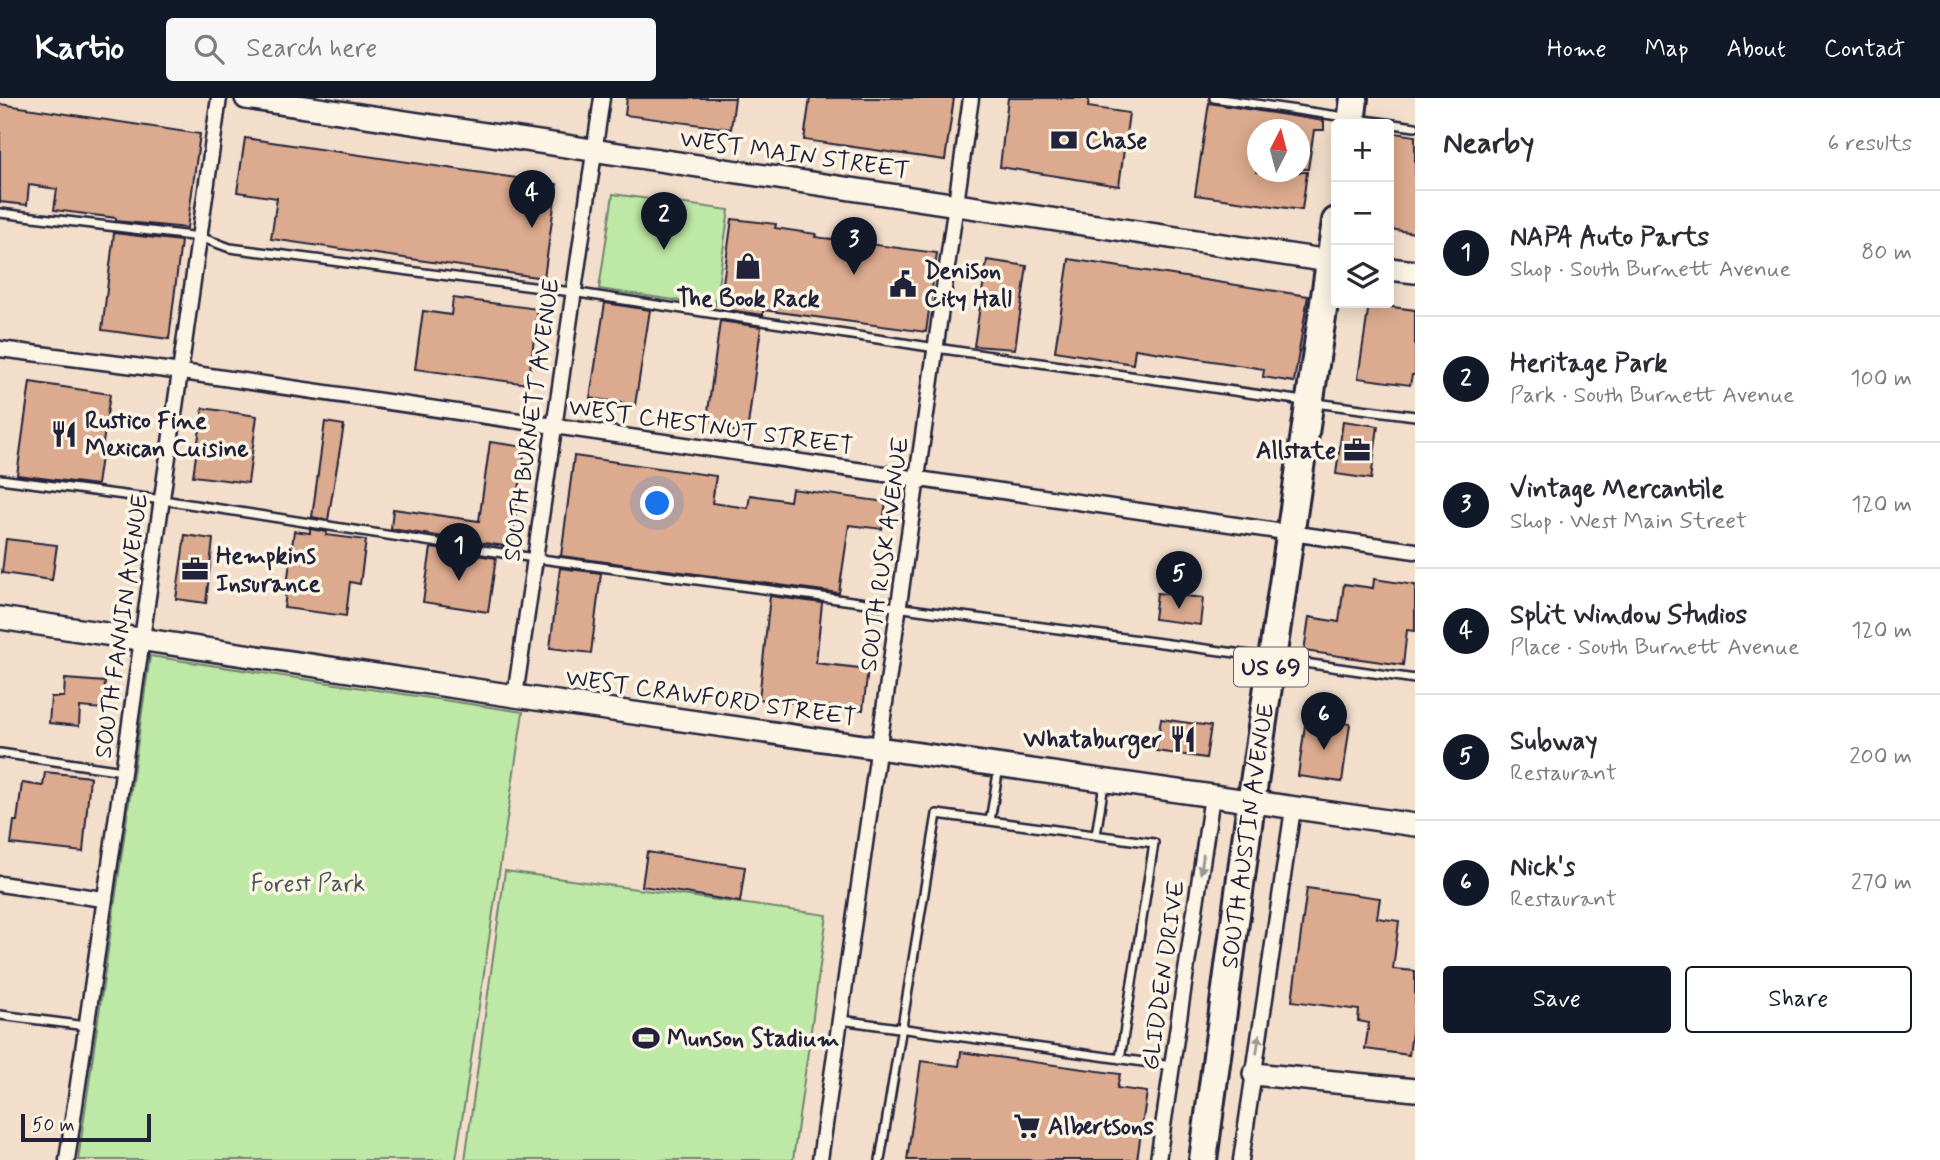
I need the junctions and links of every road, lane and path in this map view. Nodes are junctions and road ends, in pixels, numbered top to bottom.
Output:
1 (219, 98) edge
2 (246, 98) edge
3 (602, 98) edge
4 (971, 98) edge
5 (1214, 98) edge
6 (1352, 114) edge
7 (1415, 127) edge
8 (594, 152) junction
9 (956, 203) junction
10 (0, 213) edge
11 (200, 237) junction
12 (1331, 261) edge
13 (1394, 270) edge
14 (1415, 272) edge
15 (1331, 273) edge
16 (572, 292) junction
17 (936, 348) junction
18 (0, 349) edge
19 (182, 372) junction
20 (1310, 402) junction
21 (1415, 416) edge
22 (552, 426) junction
23 (918, 478) junction
24 (0, 479) edge
25 (163, 500) junction
26 (1291, 534) junction
27 (1415, 551) edge
28 (534, 558) junction
29 (899, 607) junction
30 (0, 618) edge
31 (143, 638) junction
32 (1272, 658) junction
33 (1415, 680) edge
34 (514, 696) junction
35 (878, 747) junction
36 (0, 753) edge
37 (1000, 765) junction
38 (123, 771) junction
39 (1105, 780) junction
40 (1212, 796) junction
41 (1251, 803) junction
42 (1293, 809) junction
43 (990, 821) junction
44 (1415, 825) edge
45 (1096, 835) junction
46 (0, 884) edge
47 (103, 899) junction
48 (0, 1015) edge
49 (841, 1020) junction
50 (87, 1026) junction
51 (903, 1028) junction
52 (1120, 1059) junction
53 (1172, 1066) junction
54 (1254, 1074) junction
55 (1415, 1090) edge
56 (67, 1160) edge
57 (820, 1160) edge
58 (880, 1160) edge
59 (1158, 1160) edge
60 (1203, 1160) edge
61 (1241, 1160) edge

1 - 11 street, SOUTH FANNIN AVENUE
2 - 8 street, WEST MAIN STREET
3 - 8 street, SOUTH BURNETT AVENUE
4 - 9 street, SOUTH RUSK AVENUE
5 - 6 lane
6 - 7 lane
8 - 9 street, WEST MAIN STREET
8 - 16 street, SOUTH BURNETT AVENUE
9 - 12 street, WEST MAIN STREET
9 - 17 street, SOUTH RUSK AVENUE
10 - 11 lane
11 - 16 lane
11 - 19 street, SOUTH FANNIN AVENUE
13 - 14 street
15 - 20 highway, SOUTH AUSTIN AVENUE / US 69
16 - 17 lane
16 - 22 street, SOUTH BURNETT AVENUE
17 - 20 lane
17 - 23 street, SOUTH RUSK AVENUE
18 - 19 street, WEST CHESTNUT STREET
19 - 22 street, WEST CHESTNUT STREET
19 - 25 street, SOUTH FANNIN AVENUE
20 - 21 lane
20 - 26 highway, SOUTH AUSTIN AVENUE / US 69
22 - 23 street, WEST CHESTNUT STREET
22 - 28 street, SOUTH BURNETT AVENUE
23 - 26 street, WEST CHESTNUT STREET
23 - 29 street, SOUTH RUSK AVENUE
24 - 25 lane
25 - 28 lane
25 - 31 street, SOUTH FANNIN AVENUE
26 - 27 street, WEST CHESTNUT STREET
26 - 32 highway, SOUTH AUSTIN AVENUE / US 69
28 - 29 lane
28 - 34 street, SOUTH BURNETT AVENUE
29 - 32 lane
29 - 35 street, SOUTH RUSK AVENUE
30 - 31 street, WEST CRAWFORD STREET
31 - 34 street, WEST CRAWFORD STREET
31 - 38 street, SOUTH FANNIN AVENUE
32 - 33 lane
32 - 41 highway, SOUTH AUSTIN AVENUE / US 69
34 - 35 street, WEST CRAWFORD STREET
35 - 37 street, WEST CRAWFORD STREET
35 - 49 street, SOUTH RUSK AVENUE
36 - 38 lane
37 - 39 street, WEST CRAWFORD STREET
37 - 43 lane
38 - 47 street, SOUTH FANNIN AVENUE
39 - 40 street, WEST CRAWFORD STREET
39 - 45 lane
40 - 41 street, WEST CRAWFORD STREET
40 -> 53 street, GLIDDEN DRIVE
41 - 42 street, WEST CRAWFORD STREET
41 - 60 highway, SOUTH AUSTIN AVENUE / US 69
42 - 44 street, WEST CRAWFORD STREET
54 -> 42 street
43 - 45 lane
43 - 51 lane
45 - 52 lane
46 - 47 street
47 - 50 street, SOUTH FANNIN AVENUE
48 - 50 lane
49 - 51 lane
49 - 57 street, SOUTH RUSK AVENUE
50 - 56 street, SOUTH FANNIN AVENUE
51 - 52 lane
51 - 58 lane
52 - 53 lane
53 - 59 street, GLIDDEN DRIVE
54 - 55 street
54 - 61 street

